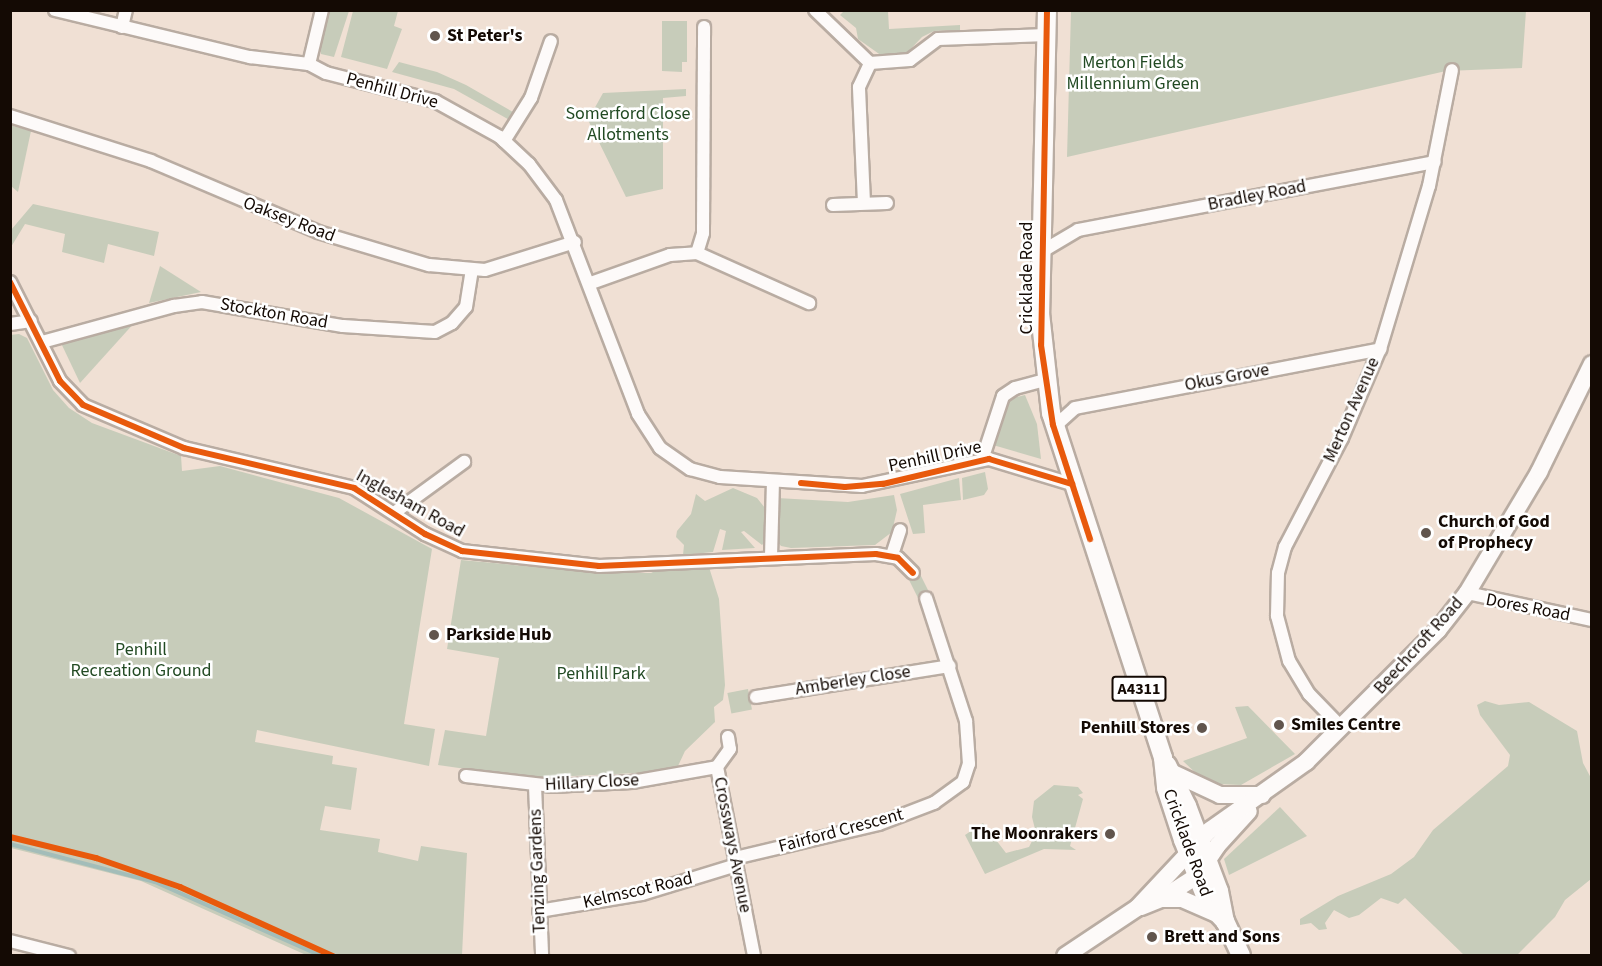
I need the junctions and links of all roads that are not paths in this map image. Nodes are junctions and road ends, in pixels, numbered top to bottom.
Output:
1 (55, 10) edge
2 (126, 10) edge
3 (322, 10) edge
4 (815, 10) edge
5 (1047, 10) edge
6 (122, 27) junction
7 (704, 27) dead end
8 (1047, 35) junction
9 (551, 41) dead end
10 (870, 63) junction
11 (309, 64) junction
12 (1452, 70) dead end
13 (10, 116) edge
14 (504, 141) junction
15 (1435, 162) junction
16 (864, 203) junction
17 (887, 203) dead end
18 (833, 205) dead end
19 (575, 242) junction
20 (1041, 252) junction
21 (697, 253) junction
22 (472, 272) junction
23 (10, 282) edge
24 (591, 283) junction
25 (809, 303) dead end
26 (31, 321) junction
27 (10, 324) edge
28 (42, 342) junction
29 (1380, 349) junction
30 (1592, 364) edge
31 (1045, 380) junction
32 (1054, 427) junction
33 (982, 460) junction
34 (464, 462) dead end
35 (773, 481) junction
36 (1072, 484) junction
37 (394, 513) junction
38 (900, 530) dead end
39 (892, 555) junction
40 (771, 557) junction
41 (914, 573) dead end
42 (1467, 593) junction
43 (926, 598) dead end
44 (1592, 620) edge
45 (950, 666) junction
46 (756, 697) dead end
47 (1342, 728) junction
48 (728, 737) dead end
49 (1168, 766) junction
50 (717, 767) junction
51 (466, 776) dead end
52 (535, 786) junction
53 (1259, 797) junction
54 (1194, 848) junction
55 (735, 862) junction
56 (1202, 869) junction
57 (1161, 899) junction
58 (1137, 908) junction
59 (539, 911) junction
60 (1222, 918) junction
61 (10, 941) edge
62 (69, 956) edge
63 (542, 956) edge
64 (754, 956) edge
65 (1065, 956) edge
66 (1241, 956) edge

1 - 6 street, Penhill Drive
2 - 6 street
3 - 11 street
4 - 10 street
5 - 8 main road, Cricklade Road / A4311
6 - 11 street, Penhill Drive
7 - 21 street
8 - 10 street
8 - 20 main road, Cricklade Road / A4311
9 - 14 street
10 - 16 street
11 - 14 street, Penhill Drive
12 - 15 street, Merton Avenue
13 - 22 street, Oaksey Road
14 - 19 street, Penhill Drive
15 - 20 street, Bradley Road
15 - 29 street, Merton Avenue
16 - 17 street
16 - 18 street
19 - 22 street, Oaksey Road
19 - 24 street, Penhill Drive
20 - 31 main road, Cricklade Road / A4311
21 - 24 street
21 - 25 street
22 - 28 street, Stockton Road
23 - 26 street, Inglesham Road
24 - 35 street, Penhill Drive
26 - 27 street
26 - 28 street, Inglesham Road
28 - 37 street, Inglesham Road
29 - 32 street, Okus Grove
29 - 47 street, Merton Avenue
30 - 42 main road, Beechcroft Road
31 - 32 main road, Cricklade Road / A4311
31 - 33 street, Penhill Drive
32 - 36 main road, Cricklade Road / A4311
33 - 35 street, Penhill Drive
33 - 36 street, Penhill Drive
34 - 37 street
35 - 40 street
36 - 49 main road, Cricklade Road / A4311
37 - 40 street, Inglesham Road
38 - 39 street
39 - 40 street
39 - 41 street
42 - 44 street, Dores Road
42 - 47 main road, Beechcroft Road
43 - 45 street, Fairford Crescent
45 - 46 street, Amberley Close
45 - 55 street, Fairford Crescent
47 - 53 main road, Beechcroft Road
48 - 50 street, Crossways Avenue
49 - 53 main road
49 - 54 main road, Cricklade Road / A4311
50 - 52 street, Hillary Close
50 - 55 street, Crossways Avenue
51 - 52 street, Hillary Close
52 - 59 street, Tenzing Gardens
53 - 54 main road, Beechcroft Road
53 - 56 main road, Beechcroft Road
54 - 56 main road, Cricklade Road / A4311
54 - 58 main road, Beechcroft Road
55 - 59 street, Kelmscot Road
55 - 64 street, Crossways Avenue
56 - 57 main road, Beechcroft Road
56 - 60 main road, Cricklade Road / A4311
57 - 58 main road, Beechcroft Road
57 - 60 main road
58 - 65 main road
59 - 63 street, Tenzing Gardens
60 - 66 main road, Cricklade Road / A4311
61 - 62 street

